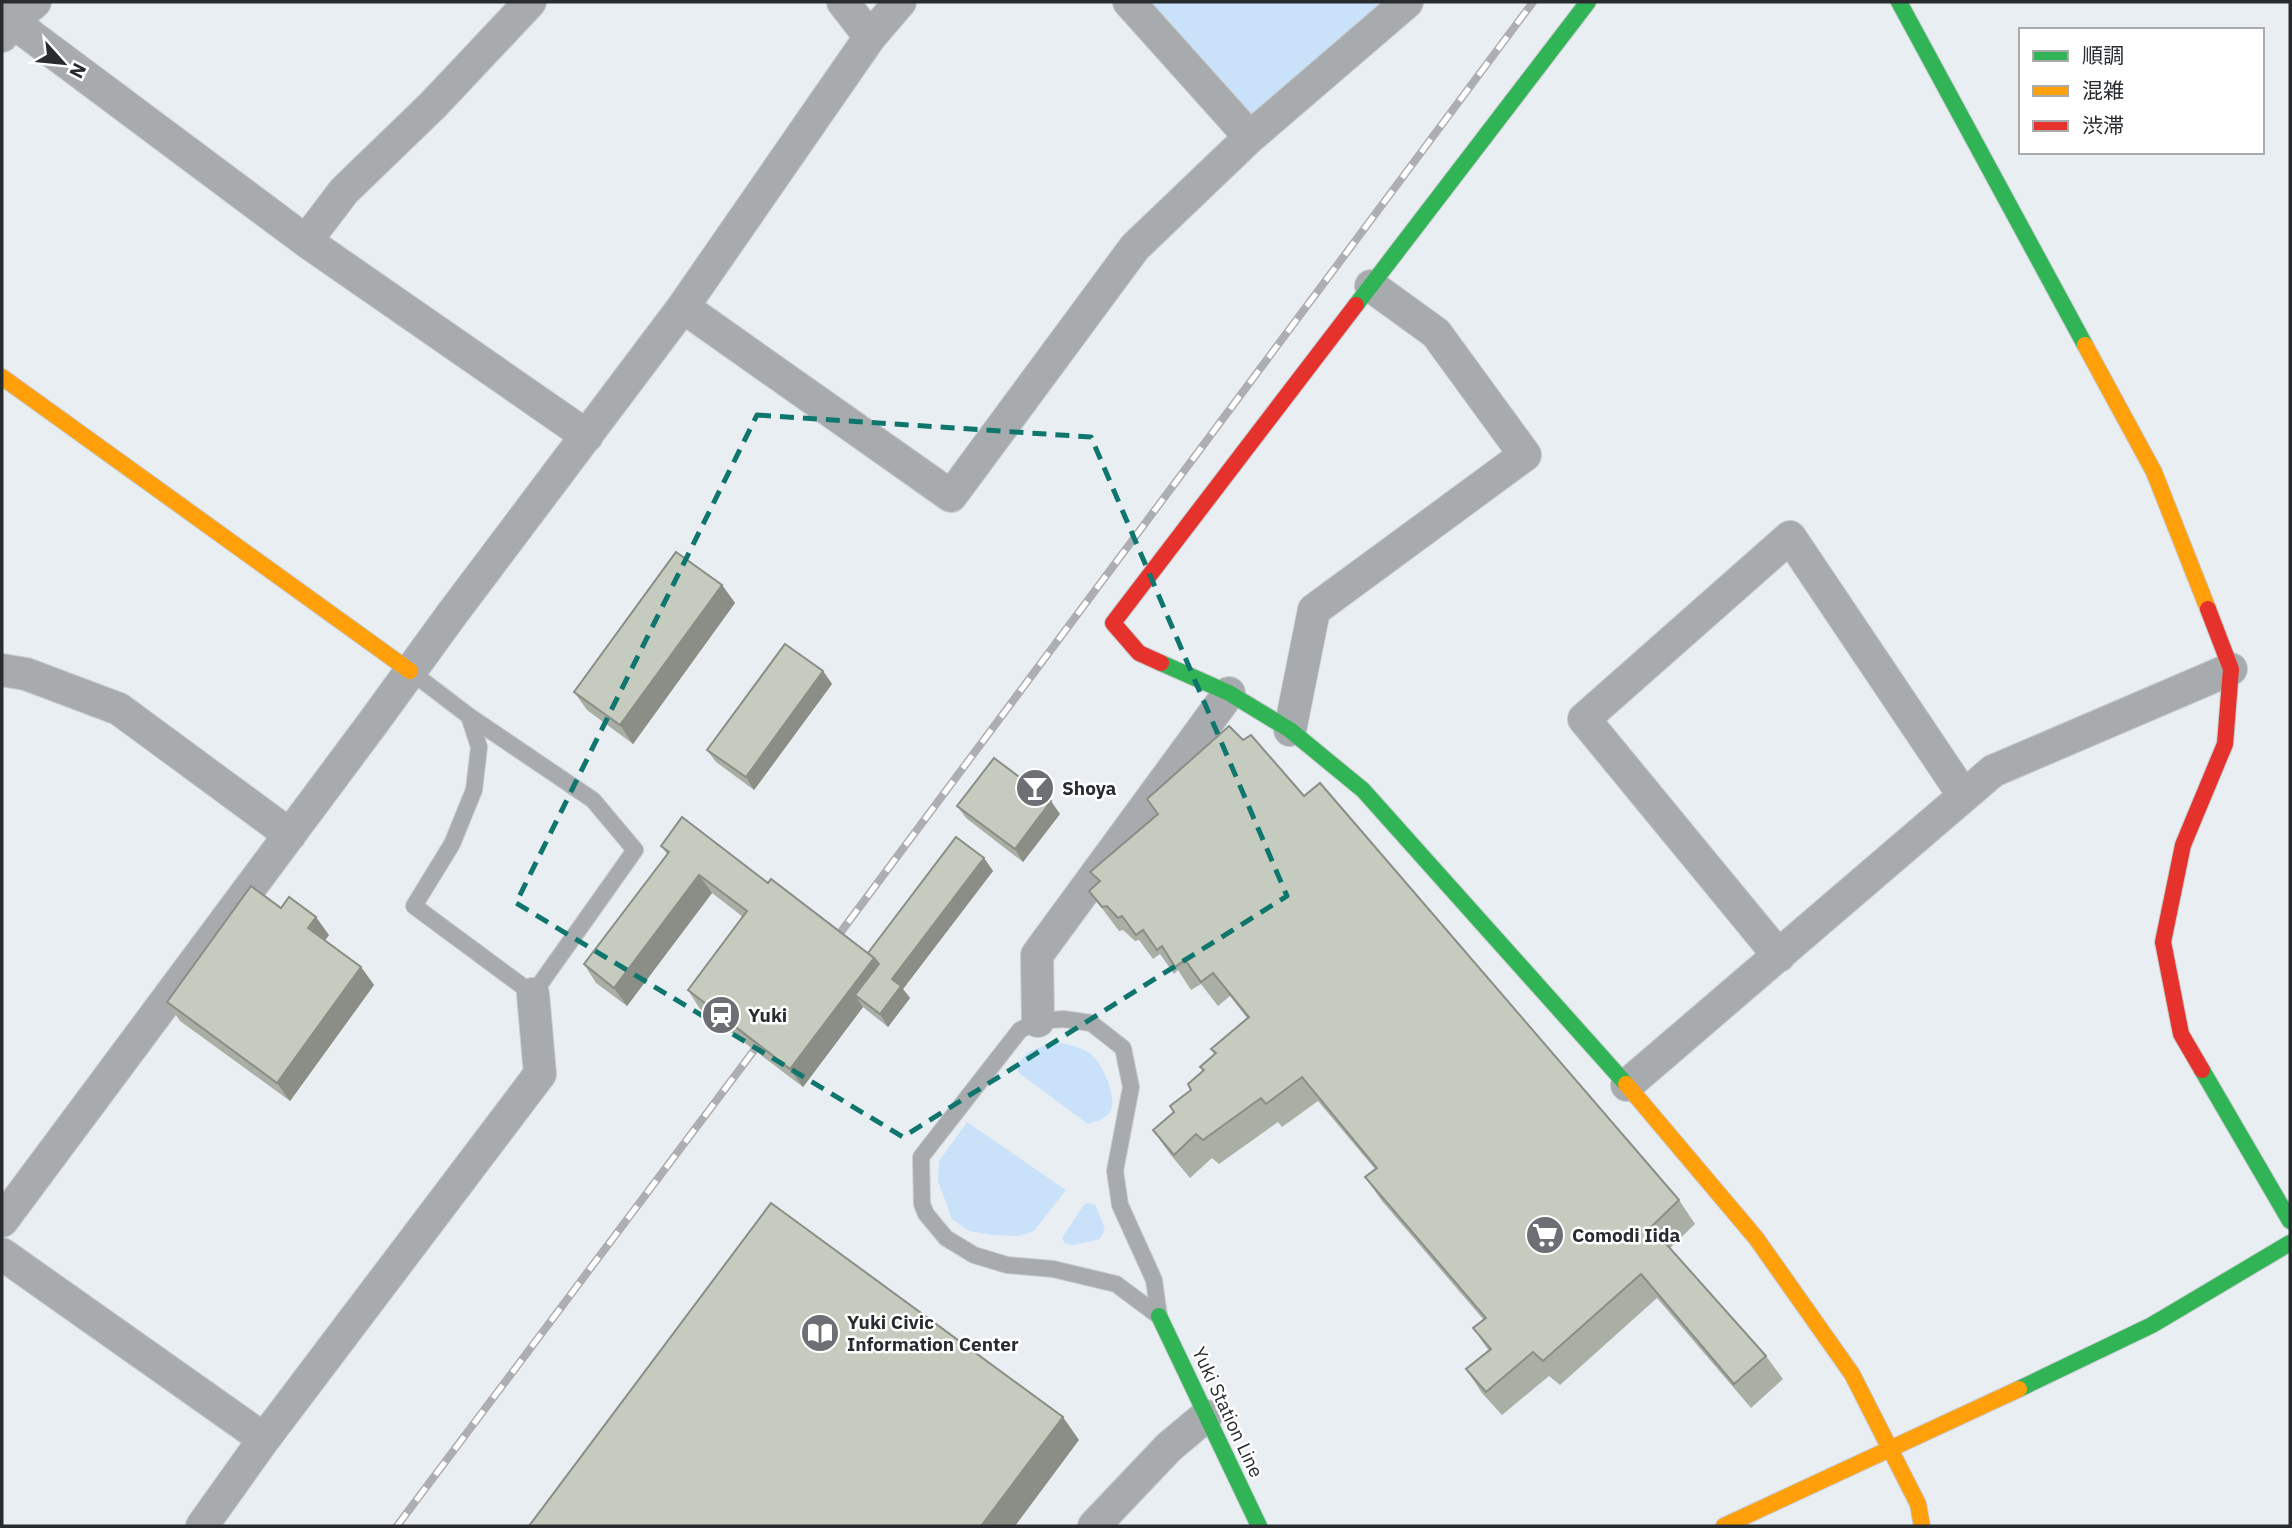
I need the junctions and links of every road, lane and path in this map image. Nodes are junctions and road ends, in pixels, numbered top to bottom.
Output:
1 (530, 2) edge
2 (843, 2) edge
3 (900, 2) edge
4 (1129, 2) edge
5 (1407, 2) edge
6 (1588, 2) edge
7 (1899, 2) edge
8 (13, 18) edge
9 (870, 37) junction
10 (1250, 137) junction
11 (306, 241) junction
12 (1371, 286) junction
13 (683, 307) junction
14 (2, 377) edge
15 (587, 436) junction
16 (2231, 669) junction
17 (2, 670) edge
18 (410, 671) junction
19 (1229, 693) junction
20 (469, 716) junction
21 (1290, 730) junction
22 (1964, 796) junction
23 (290, 835) junction
24 (1779, 956) junction
25 (533, 994) junction
26 (1038, 1021) junction
27 (1628, 1085) junction
28 (2, 1221) edge
29 (2290, 1221) edge
30 (2290, 1243) edge
31 (2, 1254) edge
32 (1159, 1316) junction
33 (1206, 1416) junction
34 (264, 1439) junction
35 (1891, 1448) junction
36 (202, 1526) edge
37 (1094, 1526) edge
38 (1259, 1526) edge
39 (1724, 1526) edge
40 (1922, 1526) edge

1 - 11 street
2 - 9 street
3 - 9 street
4 - 10 street
5 - 10 street
6 - 12 street
7 - 16 street
8 - 11 street
9 - 13 street
10 - 13 street
11 - 15 street
12 - 19 street
12 - 21 street
13 - 15 street
14 - 18 street
15 - 18 street
16 - 22 street
16 - 29 street
17 - 23 street
18 - 20 lane
18 - 23 street
19 - 21 street
19 - 26 street
20 - 25 lane
20 - 25 lane
21 - 27 street
22 - 24 street
22 - 24 street
23 - 28 street
24 - 27 street
25 - 34 street
26 - 32 lane
26 - 32 lane
27 - 35 street
30 - 35 street
31 - 34 street
32 - 33 street, Yuki Station Line
33 - 37 street
33 - 38 street, Yuki Station Line
34 - 36 street
35 - 39 street
35 - 40 street

